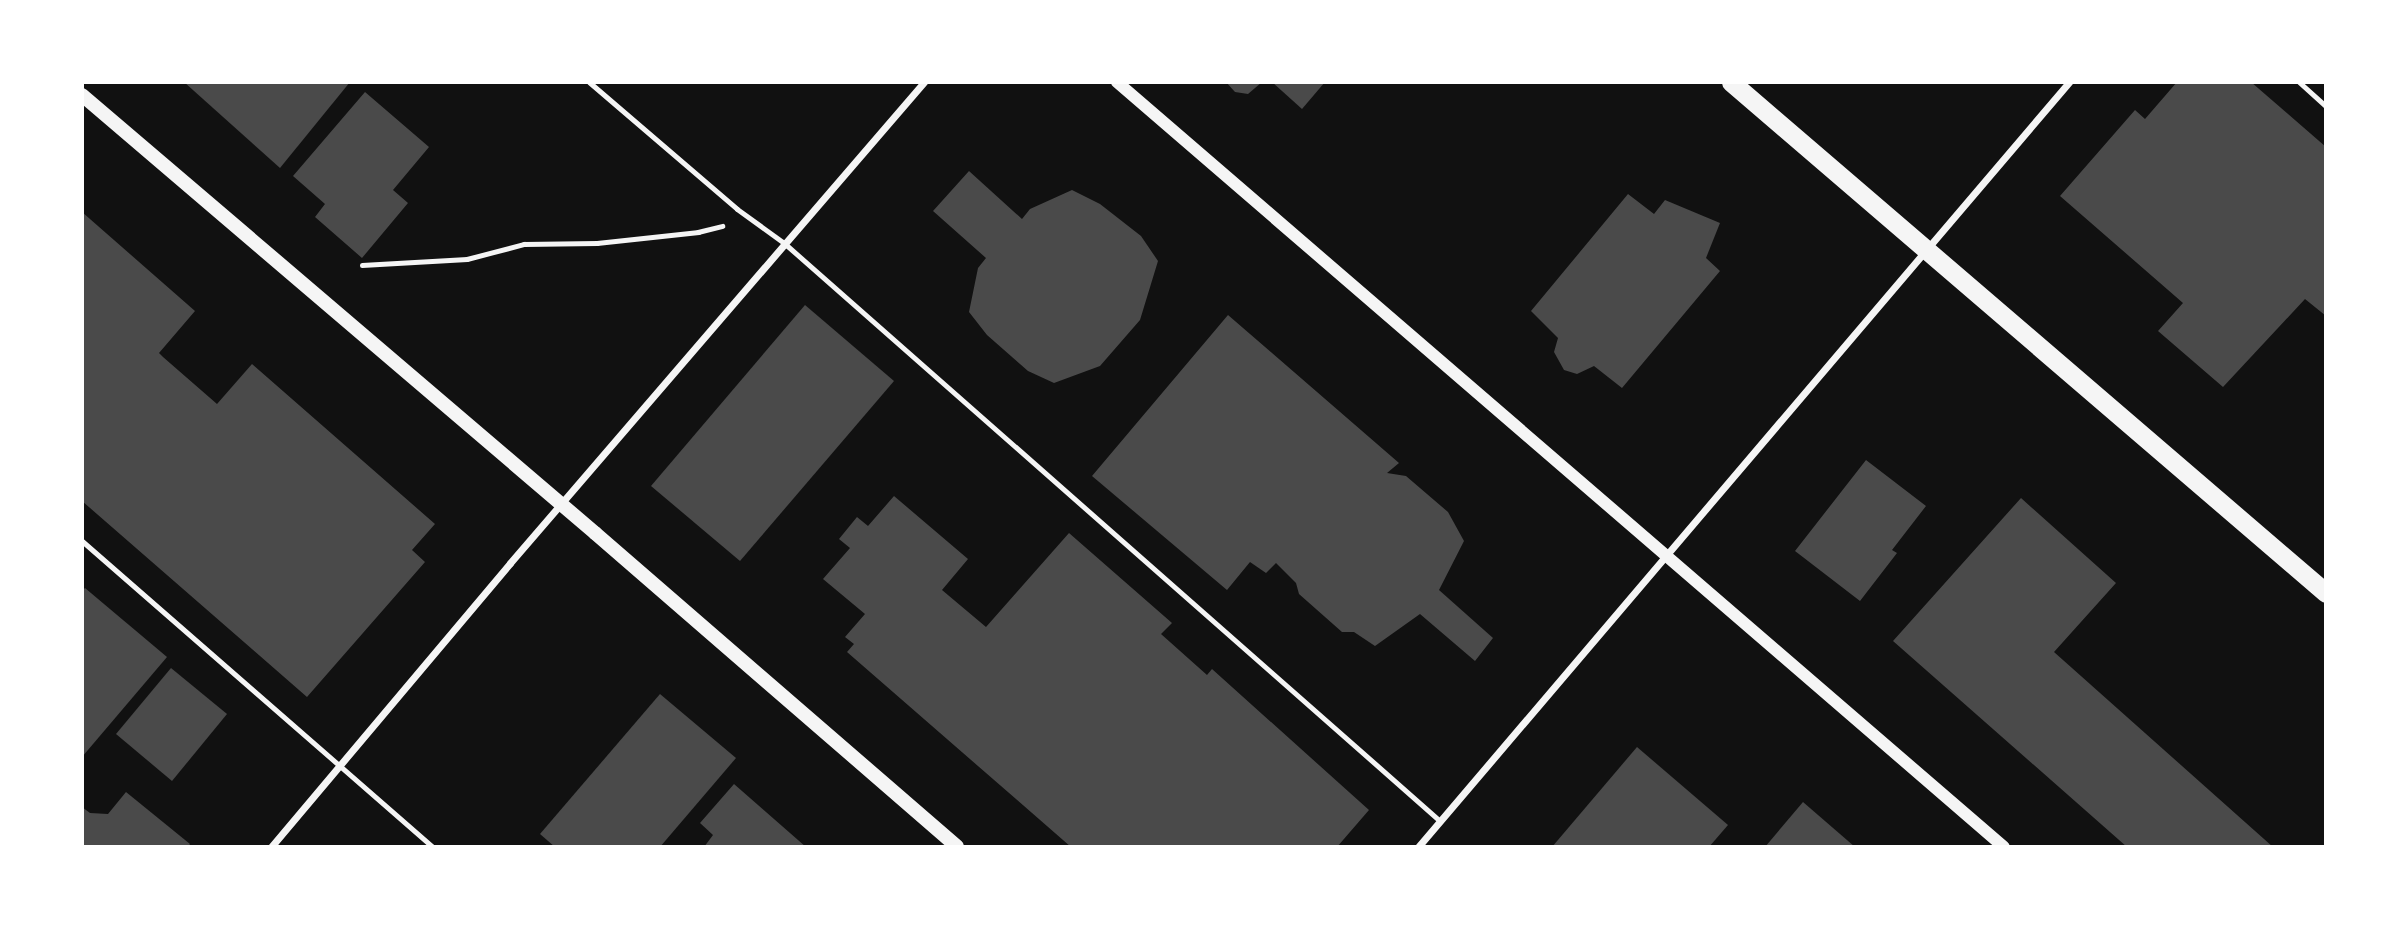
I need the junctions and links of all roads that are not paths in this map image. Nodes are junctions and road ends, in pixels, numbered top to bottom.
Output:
1 (589, 82) edge
2 (924, 82) edge
3 (1117, 82) edge
4 (1731, 82) edge
5 (2069, 82) edge
6 (2299, 82) edge
7 (82, 95) edge
8 (2326, 106) edge
9 (783, 243) junction
10 (1928, 251) junction
11 (562, 505) junction
12 (82, 541) edge
13 (1664, 554) junction
14 (2326, 593) edge
15 (339, 766) junction
16 (1440, 821) junction
17 (271, 847) edge
18 (433, 847) edge
19 (957, 847) edge
20 (1418, 847) edge
21 (2004, 847) edge

1 - 9 lane
2 - 9 street
3 - 13 street
4 - 10 highway
5 - 10 street
6 - 8 lane
7 - 11 main road
9 - 11 street
9 - 16 lane
10 - 13 street
10 - 14 highway
11 - 15 street
11 - 19 main road
12 - 15 lane
13 - 16 street
13 - 21 street
15 - 17 street
15 - 18 lane
16 - 20 street

